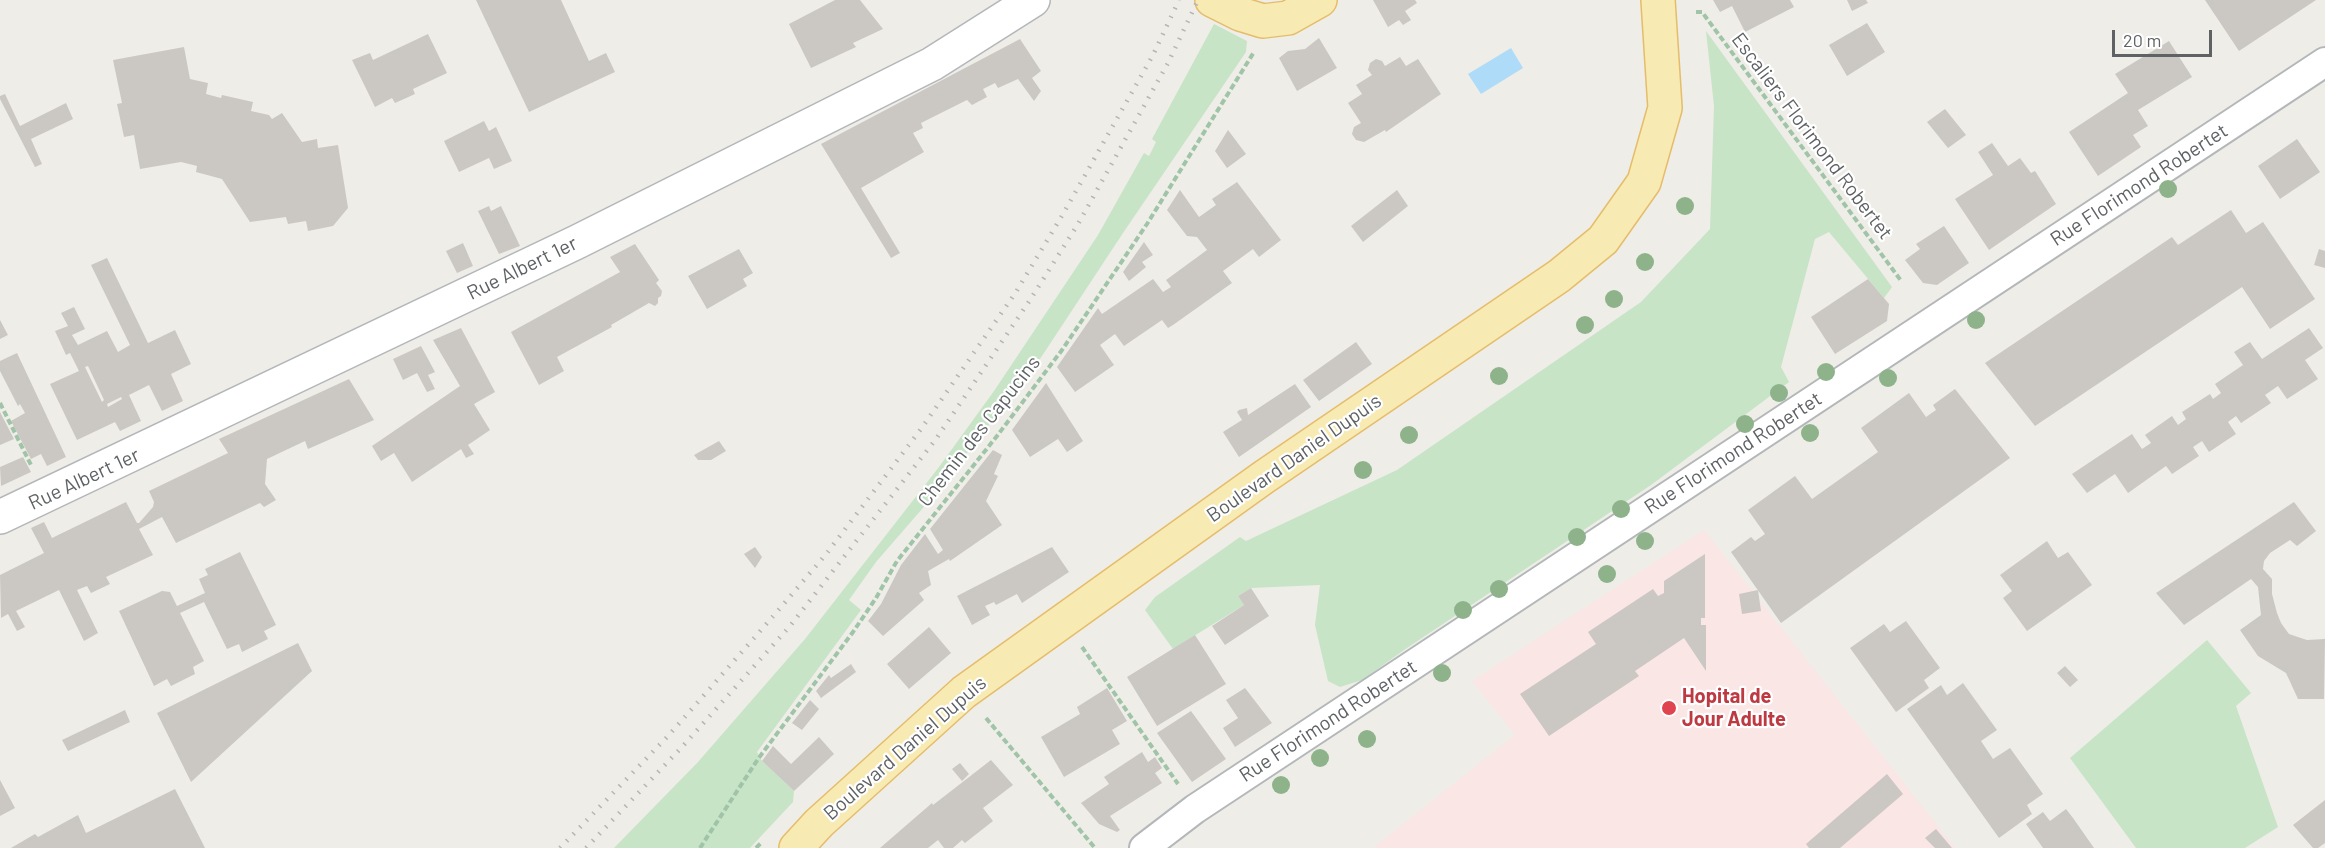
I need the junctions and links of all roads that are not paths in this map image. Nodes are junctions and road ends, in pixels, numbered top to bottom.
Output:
1 (1033, 0) edge
2 (1320, 0) edge
3 (1658, 0) edge
4 (1238, 12) edge
5 (2325, 62) edge
6 (0, 517) edge
7 (796, 848) edge
8 (1144, 848) edge

1 - 6 street, Rue Albert 1er
2 - 4 main road
3 - 7 main road, Boulevard Daniel Dupuis
5 - 8 street, Rue Florimond Robertet

